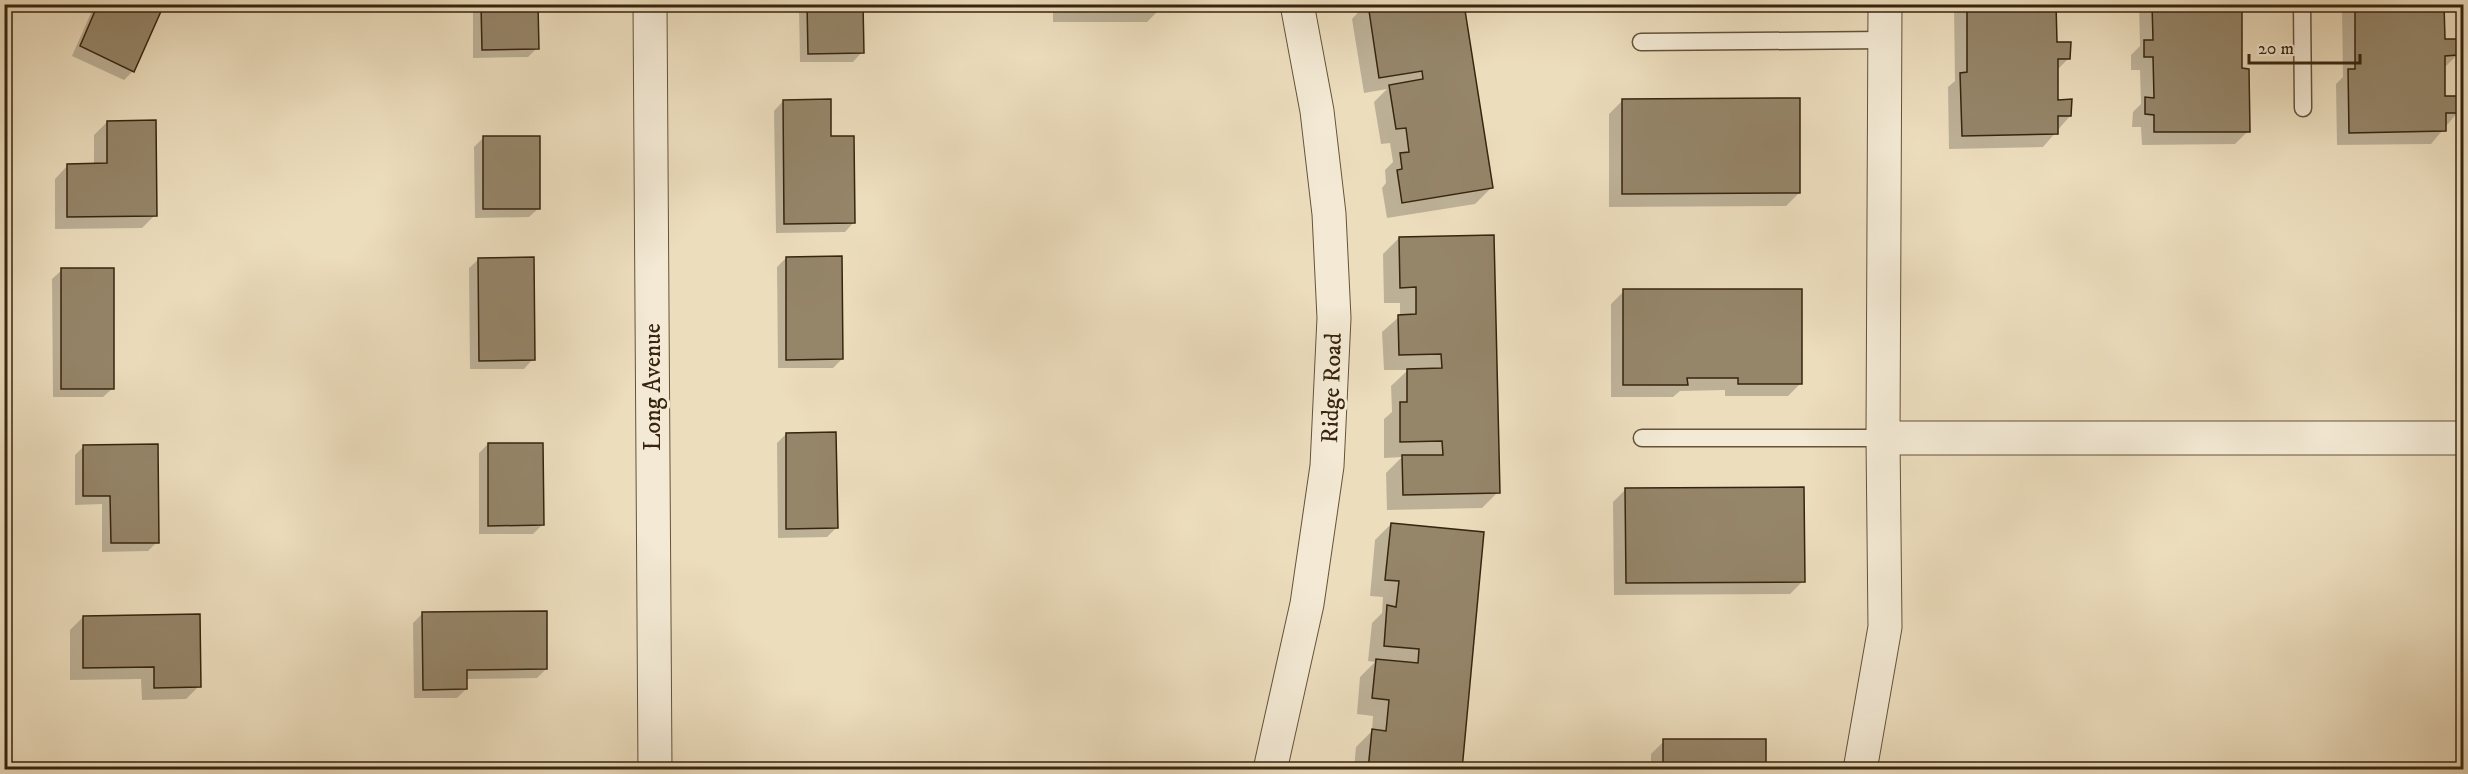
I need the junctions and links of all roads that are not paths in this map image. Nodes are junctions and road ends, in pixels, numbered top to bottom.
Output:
1 (650, 4) edge
2 (1297, 4) edge
3 (1885, 4) edge
4 (2302, 4) edge
5 (1885, 40) junction
6 (1641, 42) dead end
7 (2303, 108) dead end
8 (1642, 438) dead end
9 (1883, 438) junction
10 (2463, 438) edge
11 (655, 770) edge
12 (1270, 770) edge
13 (1860, 770) edge

1 - 11 street, Long Avenue
2 - 12 street, Ridge Road
3 - 5 street
4 - 7 lane
5 - 6 lane
5 - 9 street
8 - 9 lane
9 - 10 street
9 - 13 street

